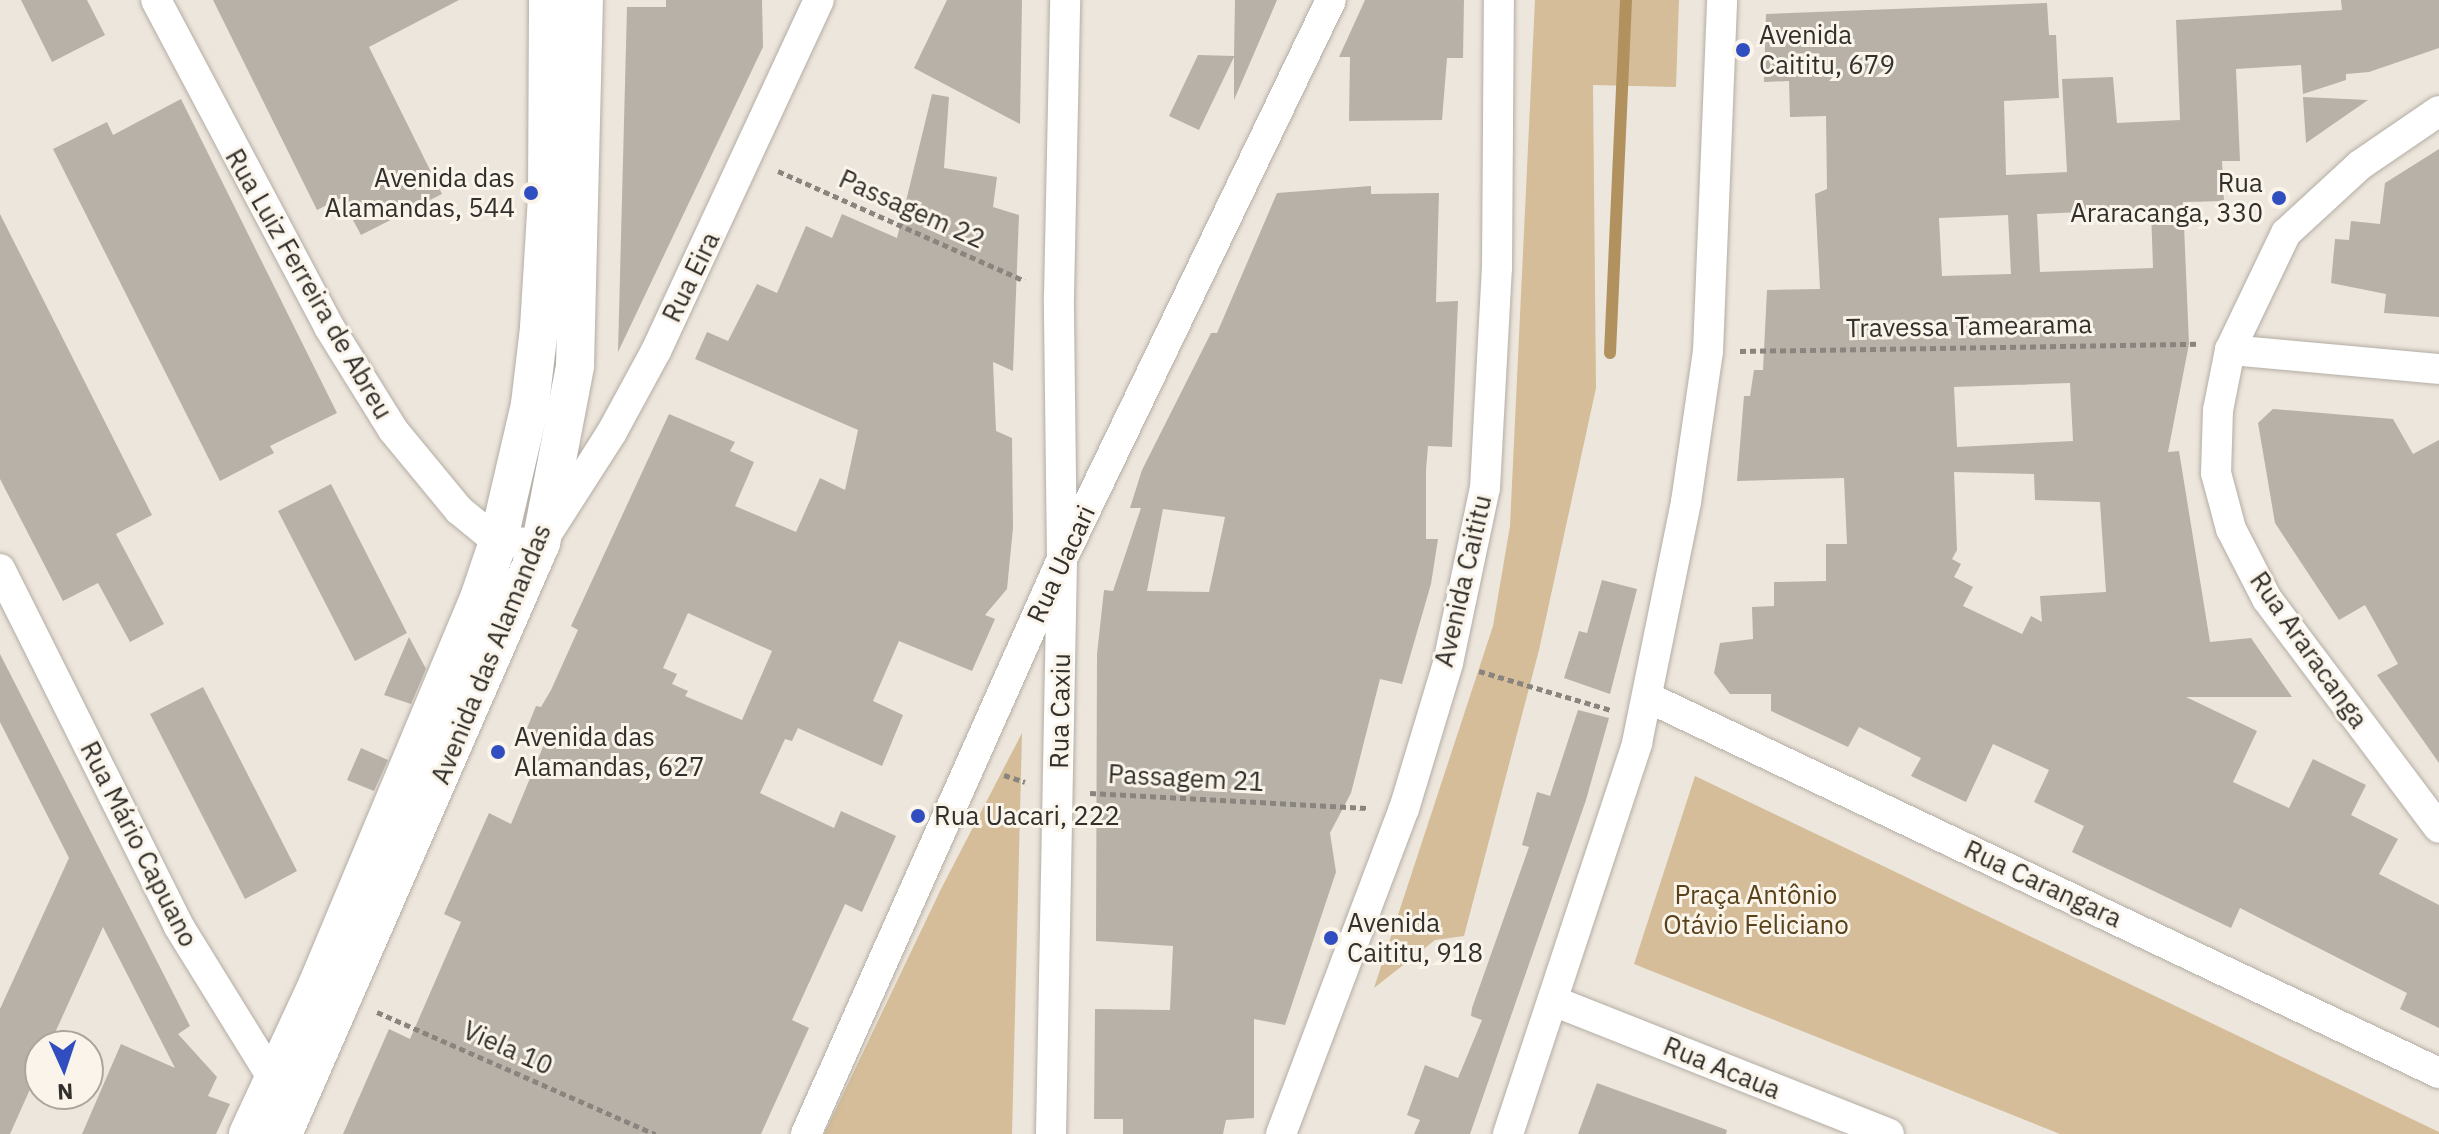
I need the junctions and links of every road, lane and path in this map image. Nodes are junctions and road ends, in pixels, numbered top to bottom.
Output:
1 (156, 0) edge
2 (548, 0) edge
3 (584, 0) edge
4 (819, 0) edge
5 (1065, 0) edge
6 (1331, 0) edge
7 (1499, 0) edge
8 (1722, 0) edge
9 (2439, 111) edge
10 (750, 158) junction
11 (1059, 296) junction
12 (2230, 350) junction
13 (1708, 352) junction
14 (2439, 369) edge
15 (498, 542) junction
16 (541, 543) junction
17 (1062, 559) junction
18 (0, 569) edge
19 (1472, 669) dead end
20 (1645, 709) junction
21 (970, 765) junction
22 (1059, 792) junction
23 (1404, 809) junction
24 (2439, 828) edge
25 (345, 998) junction
26 (1556, 1002) junction
27 (2439, 1073) edge
28 (283, 1109) edge
29 (248, 1134) edge
30 (655, 1134) edge
31 (806, 1134) edge
32 (1051, 1134) edge
33 (1281, 1134) edge
34 (1508, 1134) edge
35 (1889, 1134) edge

1 - 15 street, Rua Luiz Ferreira de Abreu
2 - 15 street, Avenida das Alamandas
3 - 16 street, Avenida das Alamandas
4 - 10 street, Rua Eira
5 - 11 street, Rua Caxiu
6 - 17 street, Rua Uacari
7 - 23 street, Avenida Caititu
8 - 13 street
9 - 12 street, Rua Araracanga
10 - 11 path, Passagem 22
10 - 16 street, Rua Eira
11 - 17 street, Rua Caxiu
12 - 13 path, Travessa Tamearama
12 - 14 street
12 - 24 street, Rua Araracanga
13 - 20 street
15 - 16 street
15 - 28 street, Avenida das Alamandas
16 - 25 street, Avenida das Alamandas
17 - 21 street, Rua Uacari
17 - 22 street, Rua Caxiu
18 - 28 street, Rua Mário Capuano
19 - 20 path
20 - 26 street
20 - 27 street, Rua Carangara
21 - 22 path, Passagem 21
21 - 31 street, Rua Uacari
22 - 23 path, Passagem 21
22 - 32 street, Rua Caxiu
23 - 33 street, Avenida Caititu
25 - 28 street, Avenida das Alamandas
25 - 30 path, Viela 10
26 - 34 street
26 - 35 street, Rua Acaua
28 - 29 street, Avenida das Alamandas

